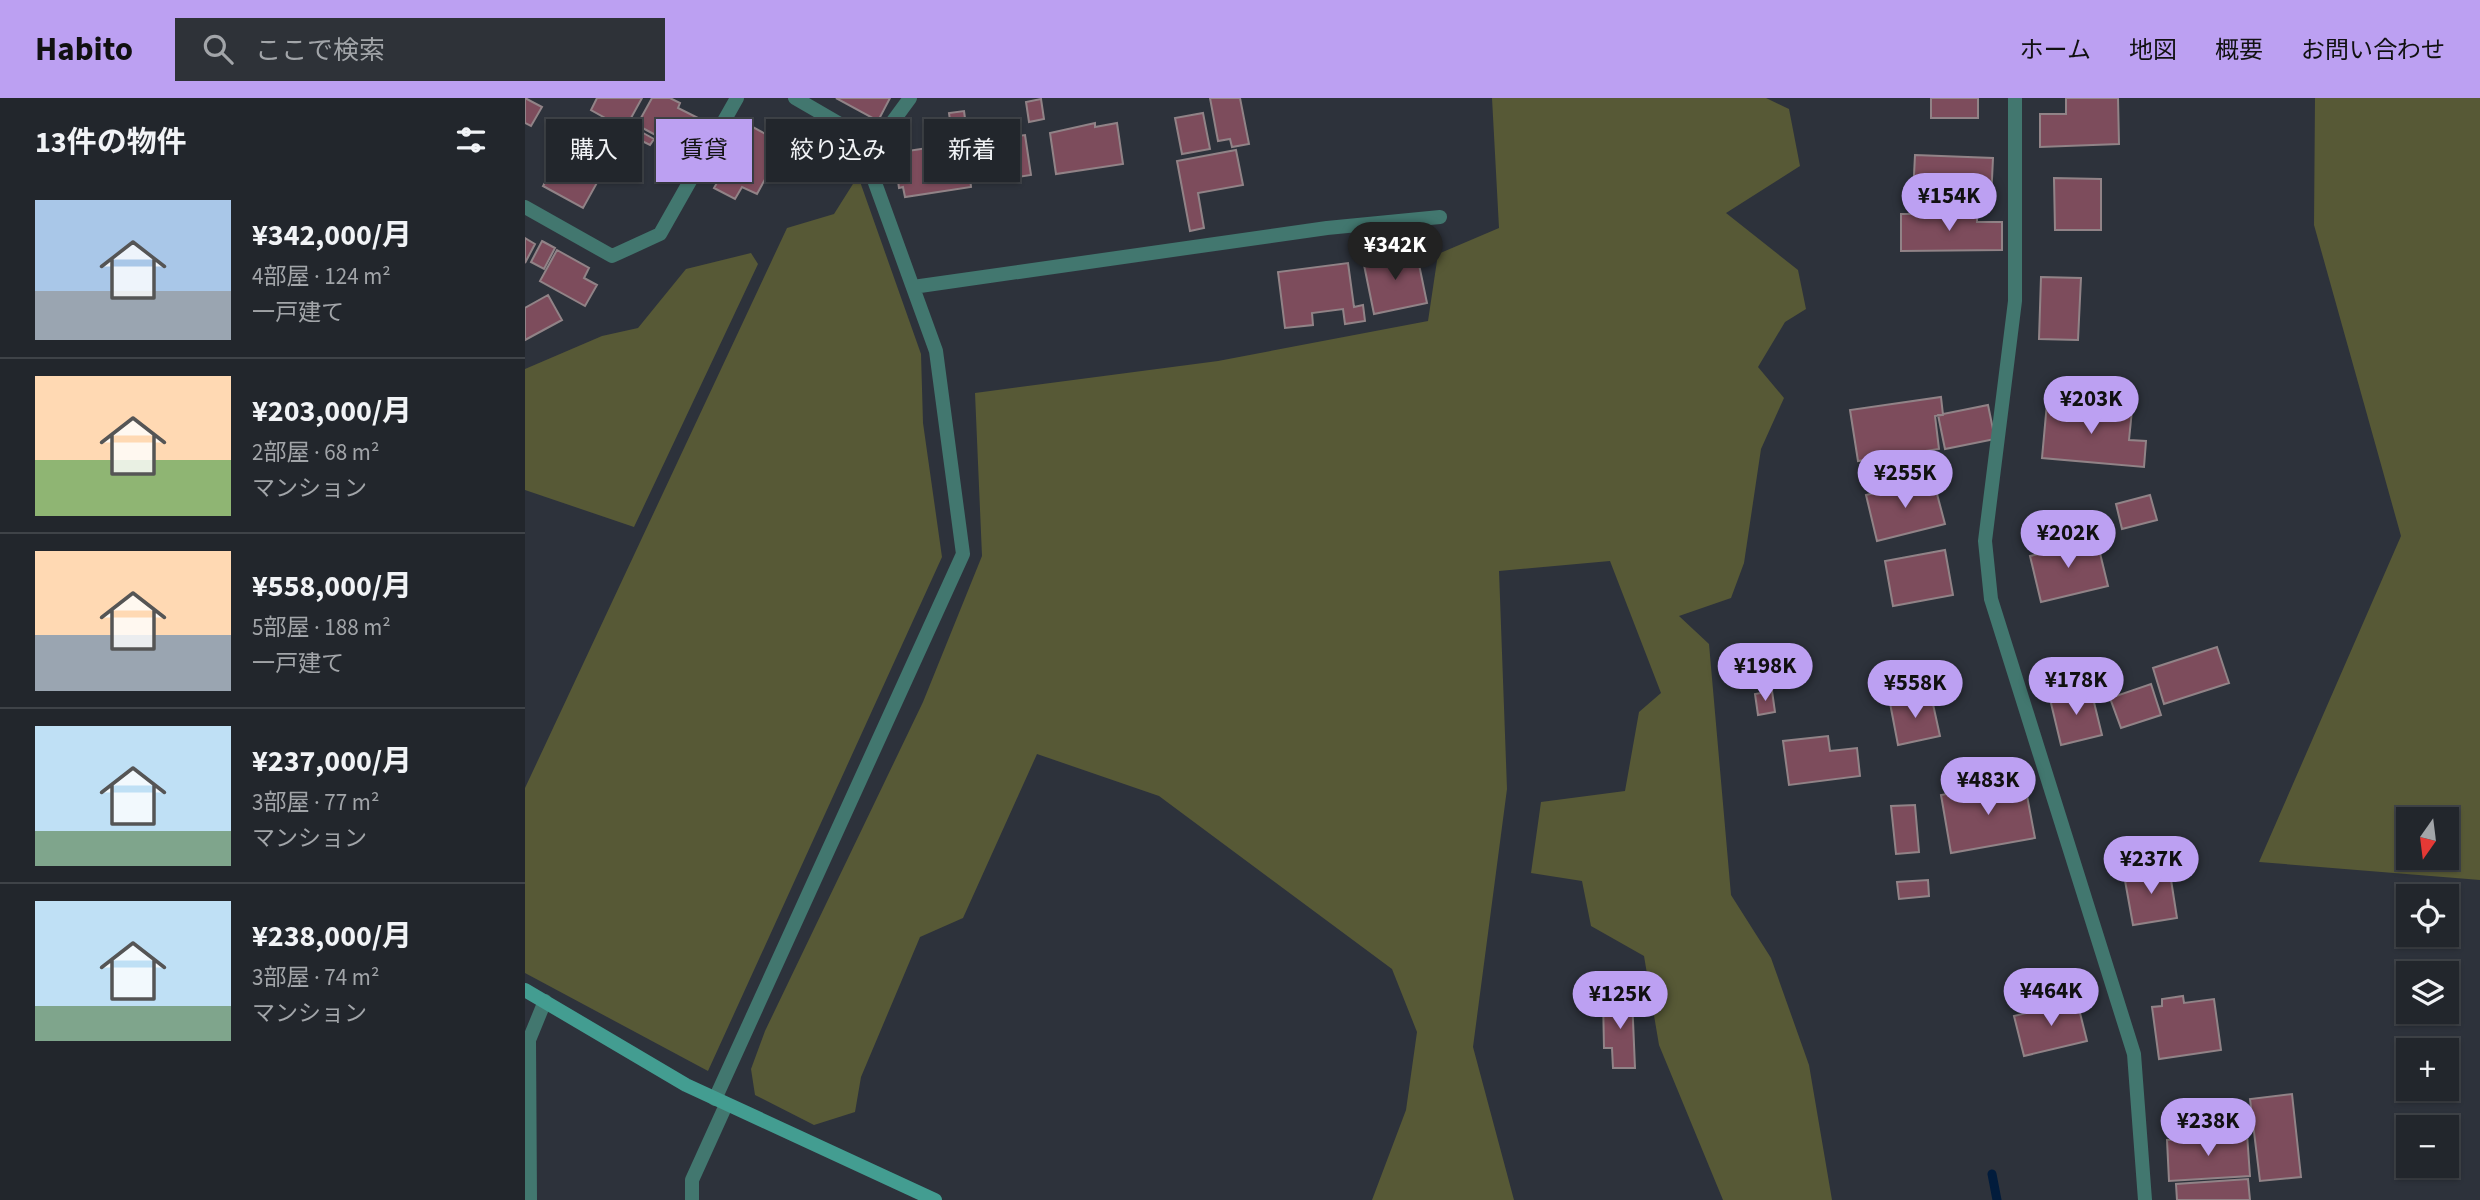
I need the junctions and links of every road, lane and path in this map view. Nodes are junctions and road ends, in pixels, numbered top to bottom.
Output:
1 (737, 98) edge
2 (795, 98) edge
3 (910, 98) edge
4 (2015, 98) edge
5 (831, 119) edge
6 (895, 119) edge
7 (875, 182) edge
8 (525, 207) edge
9 (1440, 217) dead end
10 (913, 287) junction
11 (525, 989) edge
12 (545, 1001) junction
13 (721, 1102) junction
14 (530, 1200) edge
15 (692, 1200) edge
16 (935, 1200) edge
17 (2145, 1200) edge

1 - 8 street
2 - 5 street
3 - 6 street
4 - 17 street
7 - 10 street
9 - 10 street
10 - 13 street
11 - 12 street
12 - 13 street
12 - 14 street
13 - 15 street
13 - 16 street

